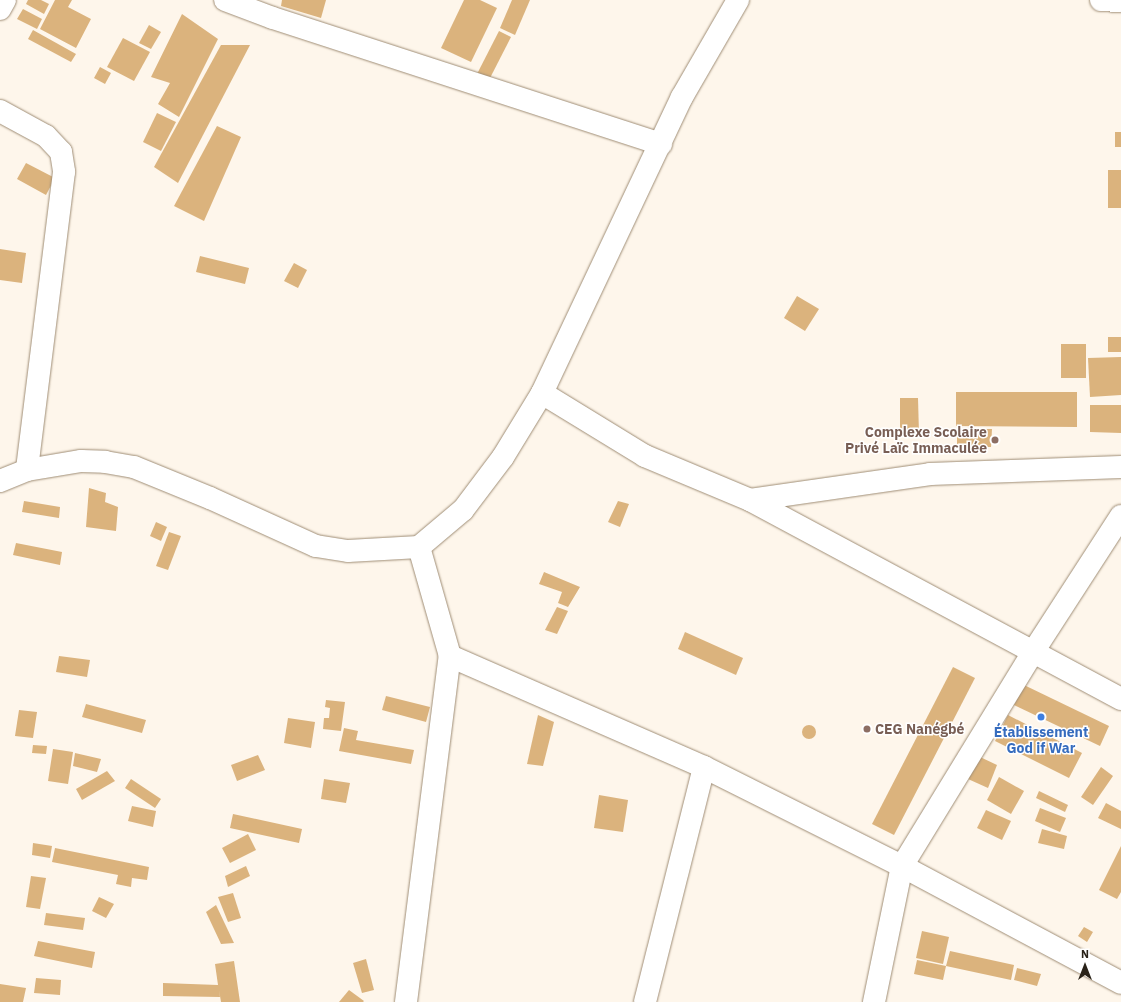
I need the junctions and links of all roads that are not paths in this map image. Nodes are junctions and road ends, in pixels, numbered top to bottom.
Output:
1 (5, 0) edge
2 (225, 0) edge
3 (738, 0) edge
4 (1101, 0) edge
5 (1121, 1) edge
6 (0, 9) edge
7 (0, 111) edge
8 (661, 144) junction
9 (542, 393) junction
10 (1121, 467) edge
11 (27, 470) junction
12 (0, 481) edge
13 (750, 500) junction
14 (1121, 516) edge
15 (419, 548) junction
16 (1032, 652) junction
17 (450, 656) junction
18 (1121, 699) edge
19 (704, 767) junction
20 (902, 866) junction
21 (1121, 983) edge
22 (406, 1002) edge
23 (646, 1002) edge
24 (874, 1002) edge

1 - 6 street
2 - 8 street
3 - 8 street
4 - 5 street
7 - 11 street
8 - 9 street
9 - 13 street
9 - 15 street
10 - 13 street
11 - 12 street
11 - 15 street
13 - 16 street
14 - 16 street
15 - 17 street
16 - 18 street
16 - 20 street
17 - 19 street
17 - 22 street
19 - 20 street
19 - 23 street
20 - 21 street
20 - 24 street

